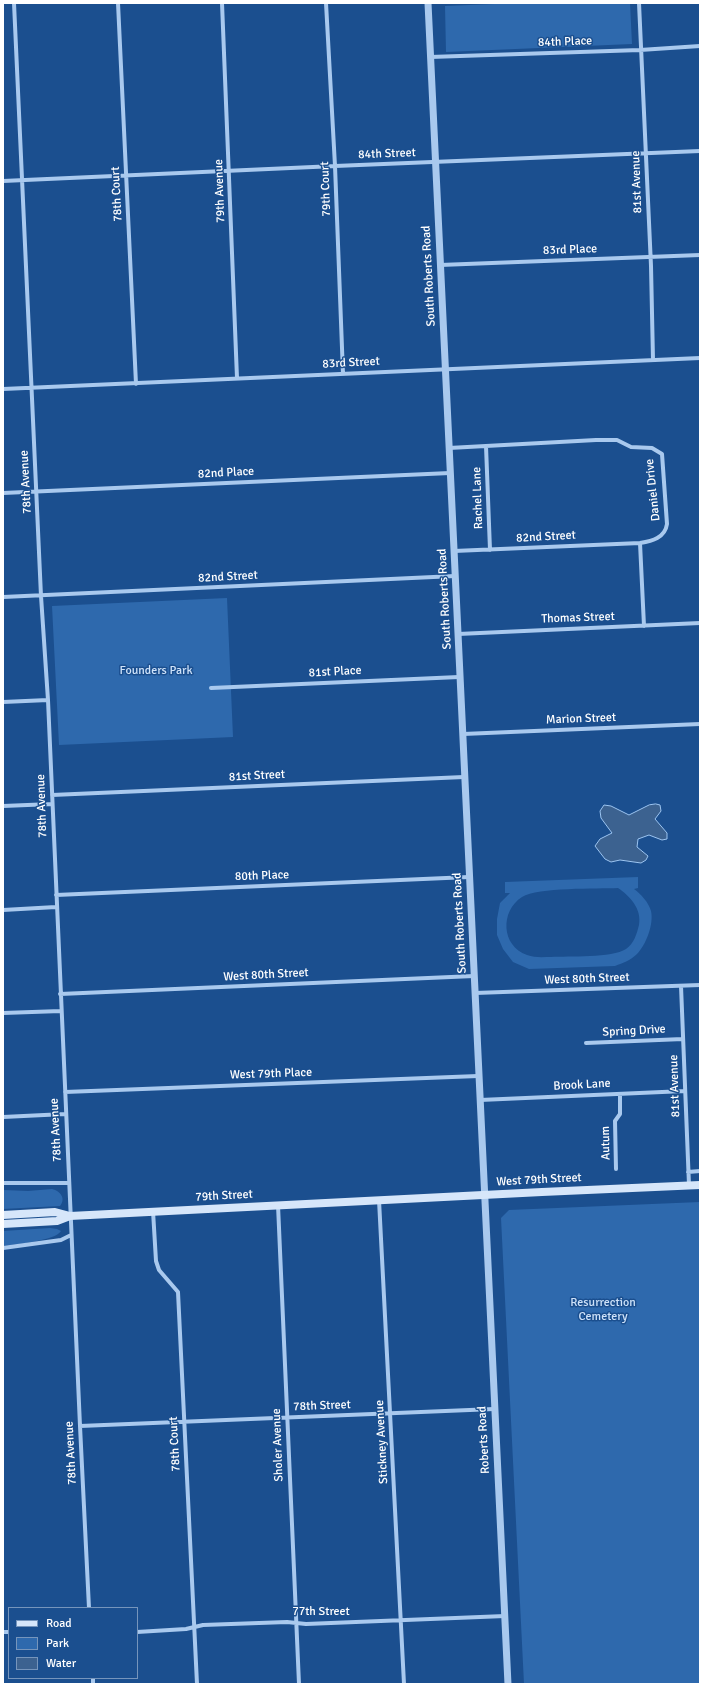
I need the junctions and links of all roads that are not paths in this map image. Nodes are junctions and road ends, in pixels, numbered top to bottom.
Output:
1 (14, 3) edge
2 (118, 3) edge
3 (222, 3) edge
4 (326, 3) edge
5 (428, 3) edge
6 (638, 3) edge
7 (700, 46) edge
8 (640, 50) junction
9 (430, 57) junction
10 (700, 151) edge
11 (646, 154) junction
12 (435, 162) junction
13 (335, 166) junction
14 (230, 171) junction
15 (126, 176) junction
16 (23, 180) junction
17 (3, 181) edge
18 (700, 255) edge
19 (650, 257) junction
20 (440, 265) junction
21 (700, 358) edge
22 (653, 360) junction
23 (445, 369) junction
24 (343, 374) junction
25 (237, 378) junction
26 (136, 384) junction
27 (31, 387) junction
28 (3, 389) edge
29 (486, 446) junction
30 (449, 448) junction
31 (450, 473) junction
32 (37, 492) junction
33 (3, 493) edge
34 (640, 543) junction
35 (490, 550) junction
36 (454, 551) junction
37 (455, 576) junction
38 (41, 596) junction
39 (3, 598) edge
40 (700, 623) edge
41 (644, 626) junction
42 (457, 634) junction
43 (459, 677) junction
44 (211, 688) dead end
45 (48, 700) junction
46 (3, 702) edge
47 (700, 724) edge
48 (462, 734) junction
49 (464, 777) junction
50 (52, 795) junction
51 (52, 804) junction
52 (3, 806) edge
53 (469, 877) junction
54 (56, 895) junction
55 (56, 907) junction
56 (3, 910) edge
57 (474, 976) junction
58 (700, 985) edge
59 (681, 986) junction
60 (474, 993) junction
61 (60, 994) junction
62 (61, 1011) junction
63 (3, 1013) edge
64 (683, 1039) junction
65 (586, 1043) dead end
66 (478, 1076) junction
67 (685, 1091) junction
68 (64, 1092) junction
69 (620, 1094) junction
70 (479, 1100) junction
71 (65, 1114) junction
72 (3, 1117) edge
73 (616, 1169) dead end
74 (700, 1171) edge
75 (688, 1172) junction
76 (3, 1183) edge
77 (69, 1183) junction
78 (700, 1185) edge
79 (689, 1186) junction
80 (484, 1195) junction
81 (379, 1200) junction
82 (278, 1205) junction
83 (153, 1211) junction
84 (3, 1215) edge
85 (70, 1216) junction
86 (3, 1224) edge
87 (71, 1235) junction
88 (3, 1248) edge
89 (494, 1409) junction
90 (391, 1413) junction
91 (287, 1417) junction
92 (184, 1422) junction
93 (80, 1426) junction
94 (90, 1607) edge
95 (504, 1616) junction
96 (401, 1620) junction
97 (296, 1623) junction
98 (194, 1627) junction
99 (138, 1632) edge
100 (197, 1684) edge
101 (299, 1684) edge
102 (404, 1684) edge
103 (508, 1684) edge

1 - 16 street, 78th Avenue
2 - 15 street, 78th Court
3 - 14 street, 79th Avenue
4 - 13 street, 79th Court
5 - 9 street, South Roberts Road
6 - 8 street, 81st Avenue
7 - 8 street, 84th Place
8 - 9 street, 84th Place
8 - 11 street, 81st Avenue
9 - 12 street, South Roberts Road
10 - 11 street, 84th Street
11 - 12 street, 84th Street
11 - 19 street, 81st Avenue
12 - 13 street, 84th Street
12 - 20 street, South Roberts Road
13 - 14 street, 84th Street
13 - 24 street, 79th Court
14 - 15 street, 84th Street
14 - 25 street, 79th Avenue
15 - 16 street, 84th Street
15 - 26 street, 78th Court
16 - 17 street, 84th Street
16 - 27 street, 78th Avenue
18 - 19 street, 83rd Place
19 - 20 street, 83rd Place
19 - 22 street, 81st Avenue
20 - 23 street, South Roberts Road
21 - 22 street, 83rd Street
22 - 23 street, 83rd Street
23 - 24 street, 83rd Street
23 - 30 street, South Roberts Road
24 - 25 street, 83rd Street
25 - 26 street, 83rd Street
26 - 27 street, 83rd Street
27 - 28 street, 83rd Street
27 - 32 street, 78th Avenue
29 - 30 street, Daniel Drive
29 - 34 street, Daniel Drive
29 - 35 street, Rachel Lane
30 - 31 street, South Roberts Road
31 - 32 street, 82nd Place
31 - 36 street, South Roberts Road
32 - 33 street, 82nd Place
32 - 38 street, 78th Avenue
34 - 35 street, 82nd Street
34 - 41 street
35 - 36 street, 82nd Street
36 - 37 street, South Roberts Road
37 - 38 street, 82nd Street
37 - 42 street, South Roberts Road
38 - 39 street, 82nd Street
38 - 45 street, 78th Avenue
40 - 41 street, Thomas Street
41 - 42 street, Thomas Street
42 - 43 street, South Roberts Road
43 - 44 street, 81st Place
43 - 48 street, South Roberts Road
45 - 46 street
45 - 50 street, 78th Avenue
47 - 48 street, Marion Street
48 - 49 street, South Roberts Road
49 - 50 street, 81st Street
49 - 53 street, South Roberts Road
50 - 51 street, 78th Avenue
51 - 52 street
51 - 54 street, 78th Avenue
53 - 54 street, 80th Place
53 - 57 street, South Roberts Road
54 - 55 street, 78th Avenue
55 - 56 street
55 - 61 street, 78th Avenue
57 - 60 street, South Roberts Road
57 - 61 street, West 80th Street
58 - 59 street, West 80th Street
59 - 60 street, West 80th Street
59 - 64 street, 81st Avenue
60 - 66 street, South Roberts Road
61 - 62 street, 78th Avenue
62 - 63 street
62 - 68 street, 78th Avenue
64 - 65 street, Spring Drive
64 - 67 street, 81st Avenue
66 - 68 street, West 79th Place
66 - 70 street, South Roberts Road
67 - 69 street, Brook Lane
67 - 75 street, 81st Avenue
68 - 71 street, 78th Avenue
69 - 70 street, Brook Lane
69 - 73 street, Autum
70 - 80 street, South Roberts Road
71 - 72 street
71 - 77 street, 78th Avenue
74 - 75 street
75 - 79 street, 81st Avenue
76 - 77 street
77 - 85 street, 78th Avenue
78 - 79 main road, West 79th Street
79 - 80 main road, West 79th Street
80 - 81 main road, West 79th Street
80 - 89 street, Roberts Road
81 - 82 main road, 79th Street
81 - 90 street, Stickney Avenue
82 - 83 main road, 79th Street
82 - 91 street, Sholer Avenue
83 - 85 main road, 79th Street
83 - 92 street, 78th Court
84 - 85 main road, 79th Street
85 - 86 main road, 79th Street
85 - 87 street, 78th Avenue
87 - 88 street
87 - 93 street, 78th Avenue
89 - 90 street, 78th Street
89 - 95 street, Roberts Road
90 - 91 street, 78th Street
90 - 96 street, Stickney Avenue
91 - 92 street, 78th Street
91 - 97 street, Sholer Avenue
92 - 93 street, 78th Street
92 - 98 street, 78th Court
93 - 94 street, 78th Avenue
95 - 96 street, 77th Street
95 - 103 street, Roberts Road
96 - 97 street, 77th Street
96 - 102 street, Stickney Avenue
97 - 98 street, 77th Street
97 - 101 street, Sholer Avenue
98 - 99 street, 77th Street
98 - 100 street, 78th Court

